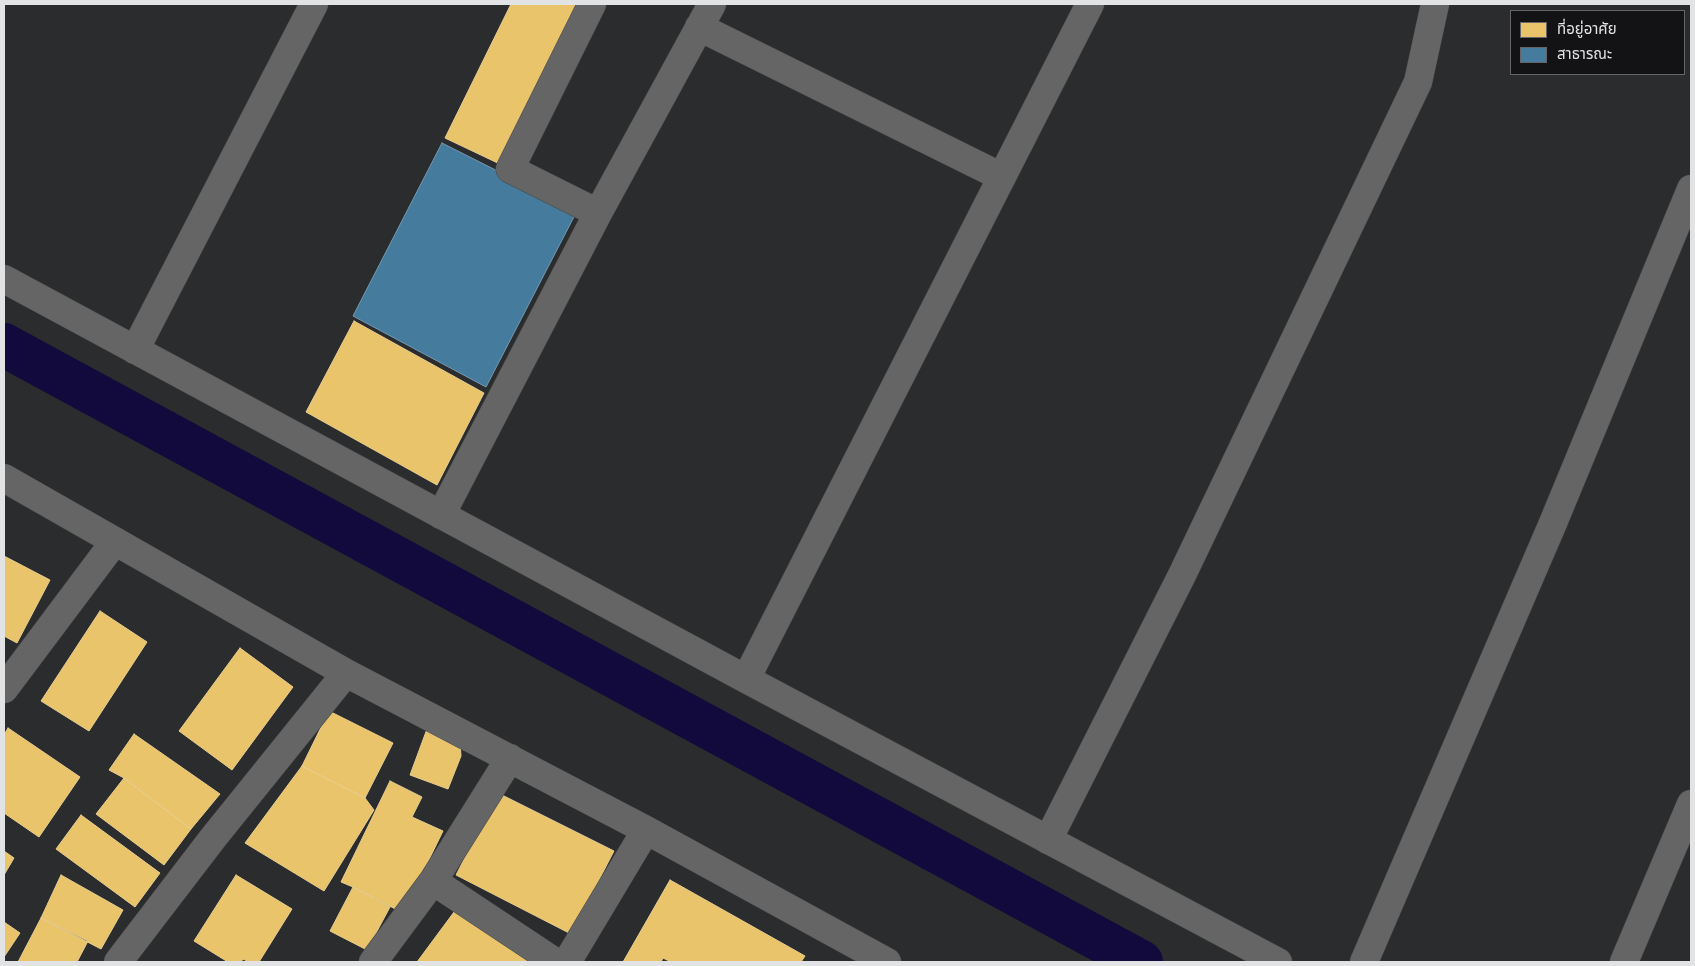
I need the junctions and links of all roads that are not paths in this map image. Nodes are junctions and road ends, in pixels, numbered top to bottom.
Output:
1 (314, 4) edge
2 (592, 4) edge
3 (712, 4) edge
4 (1090, 4) edge
5 (1435, 4) edge
6 (699, 27) junction
7 (1002, 177) junction
8 (1691, 189) edge
9 (598, 213) junction
10 (4, 279) edge
11 (135, 350) junction
12 (4, 478) edge
13 (441, 515) junction
14 (115, 541) junction
15 (346, 673) junction
16 (746, 679) junction
17 (4, 688) edge
18 (510, 758) junction
19 (1691, 804) edge
20 (646, 830) junction
21 (1048, 840) junction
22 (433, 881) junction
23 (118, 962) edge
24 (373, 962) edge
25 (555, 962) edge
26 (568, 962) edge
27 (887, 962) edge
28 (1278, 962) edge
29 (1364, 962) edge
30 (1624, 962) edge

1 - 11 street
2 - 9 street
3 - 6 street
4 - 7 street
5 - 21 street
6 - 7 street
6 - 9 street
7 - 16 street
8 - 29 street
9 - 13 street
10 - 11 street
11 - 13 street
12 - 14 street
13 - 16 street
14 - 15 street
14 - 17 street
15 - 18 street
15 - 23 street
16 - 21 street
18 - 20 street
18 - 22 street
19 - 30 street
20 - 26 street
20 - 27 street
21 - 28 street
22 - 24 street
22 - 25 street

